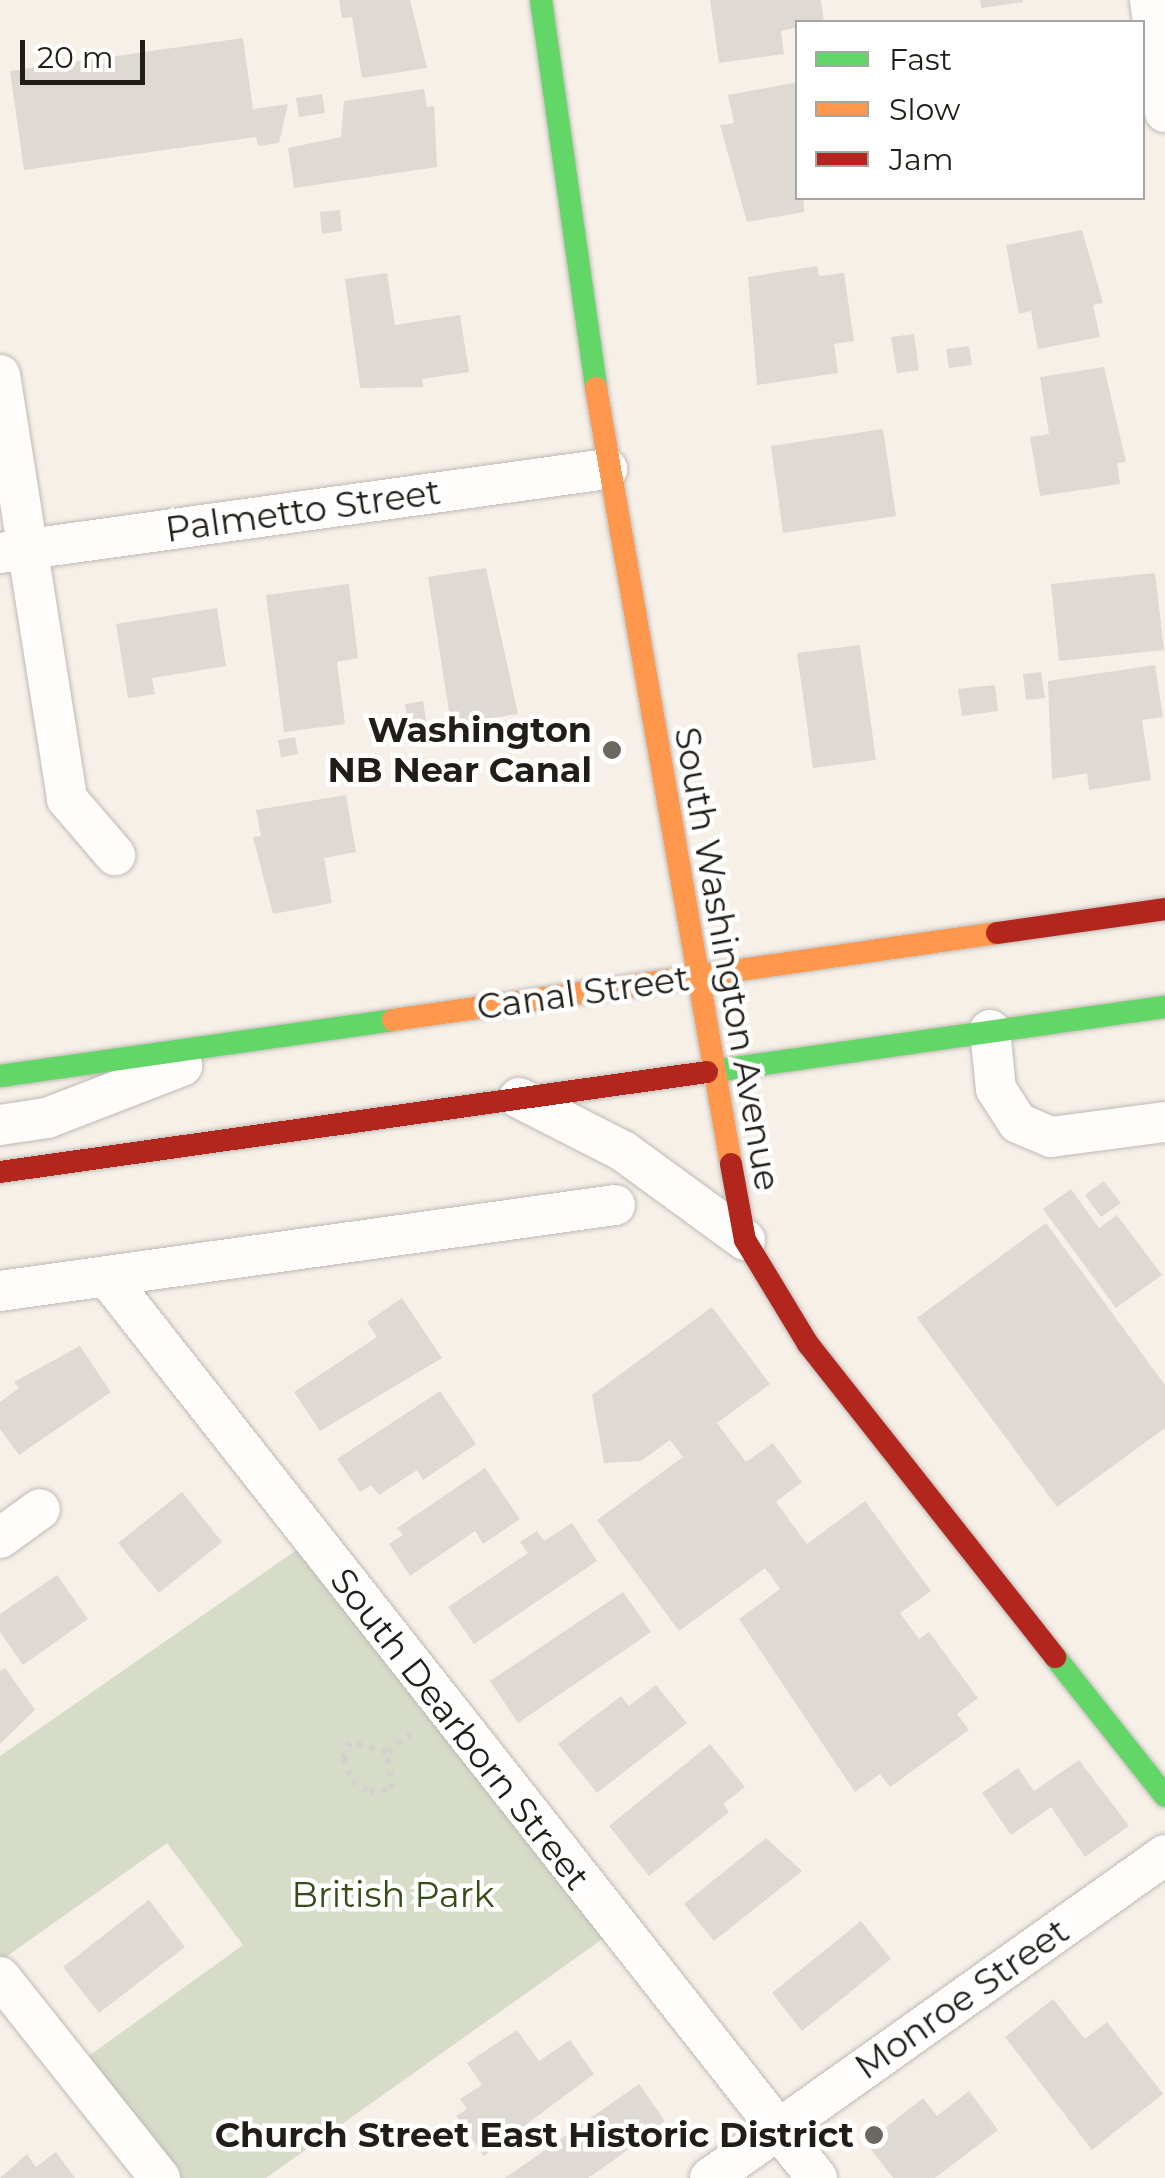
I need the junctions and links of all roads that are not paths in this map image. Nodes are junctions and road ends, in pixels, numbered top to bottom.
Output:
1 (541, 0) edge
2 (1150, 0) edge
3 (1165, 112) edge
4 (0, 375) edge
5 (607, 469) junction
6 (13, 552) edge
7 (115, 855) dead end
8 (1165, 909) edge
9 (694, 977) junction
10 (1165, 1007) edge
11 (990, 1030) junction
12 (246, 1041) junction
13 (710, 1070) junction
14 (0, 1076) edge
15 (520, 1098) junction
16 (1165, 1122) edge
17 (0, 1126) edge
18 (0, 1172) edge
19 (615, 1205) dead end
20 (744, 1240) junction
21 (107, 1276) junction
22 (0, 1291) edge
23 (40, 1509) dead end
24 (0, 1538) edge
25 (1165, 1796) edge
26 (1165, 1855) edge
27 (0, 1977) edge
28 (778, 2130) junction
29 (160, 2178) edge
30 (710, 2178) edge
31 (817, 2178) edge

1 - 5 main road, South Washington Avenue
2 - 3 street
4 - 6 street
5 - 6 street, Palmetto Street
5 - 9 main road, South Washington Avenue
6 - 7 street
8 - 9 main road, Canal Street
9 - 12 main road, Canal Street
9 - 13 main road, South Washington Avenue
10 - 11 main road
11 - 13 main road
11 - 16 street
12 - 14 main road, Canal Street
12 - 17 street
13 - 15 main road
13 - 20 main road, South Washington Avenue
15 - 18 main road
15 - 20 street
19 - 21 street
20 - 25 main road, South Washington Avenue
21 - 22 street
21 - 28 street, South Dearborn Street
23 - 24 street
26 - 28 street, Monroe Street
27 - 29 street
28 - 30 street, Monroe Street
28 - 31 street, South Dearborn Street

